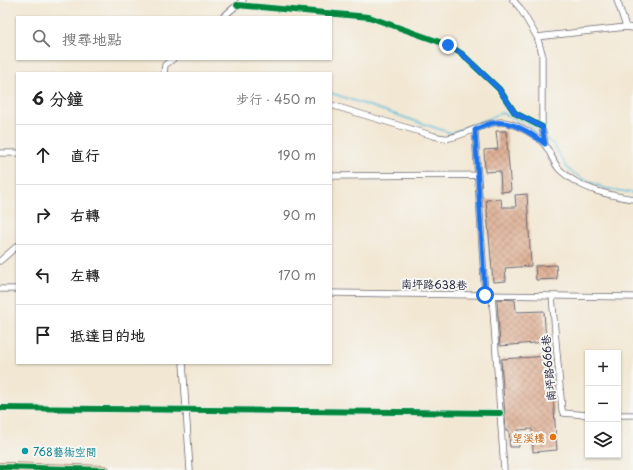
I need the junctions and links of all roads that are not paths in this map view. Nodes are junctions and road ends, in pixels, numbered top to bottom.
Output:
1 (243, 0) edge
2 (513, 0) edge
3 (617, 0) edge
4 (237, 5) junction
5 (223, 16) edge
6 (626, 27) junction
7 (633, 28) edge
8 (537, 37) junction
9 (172, 60) edge
10 (164, 72) edge
11 (332, 105) edge
12 (542, 127) junction
13 (475, 130) junction
14 (545, 144) junction
15 (0, 152) edge
16 (16, 153) edge
17 (478, 175) junction
18 (332, 176) edge
19 (633, 199) edge
20 (16, 247) edge
21 (0, 261) edge
22 (0, 289) edge
23 (16, 289) edge
24 (332, 293) edge
25 (488, 295) junction
26 (552, 296) junction
27 (633, 297) edge
28 (183, 364) edge
29 (0, 408) edge
30 (186, 411) junction
31 (500, 413) junction
32 (585, 415) edge
33 (621, 415) edge
34 (633, 415) edge
35 (0, 467) edge
36 (105, 470) edge
37 (190, 470) edge
38 (504, 470) edge

1 - 4 street
2 - 8 street
3 - 6 street
4 - 5 street
4 - 12 street
6 - 7 street
6 - 8 street
8 - 12 street
9 - 10 street
11 - 13 street
12 - 14 street
13 - 14 street
13 - 17 street
14 - 19 street
15 - 16 street
17 - 18 street
17 - 25 street
20 - 21 street
22 - 23 street
24 - 25 street, 南坪路638巷
25 - 26 street, 南坪路638巷
25 - 31 street
26 - 27 street, 南坪路638巷
26 - 32 street, 南坪路666巷
28 - 30 street
29 - 30 street
30 - 31 street
30 - 37 street
31 - 38 street
33 - 34 street
35 - 36 main road

